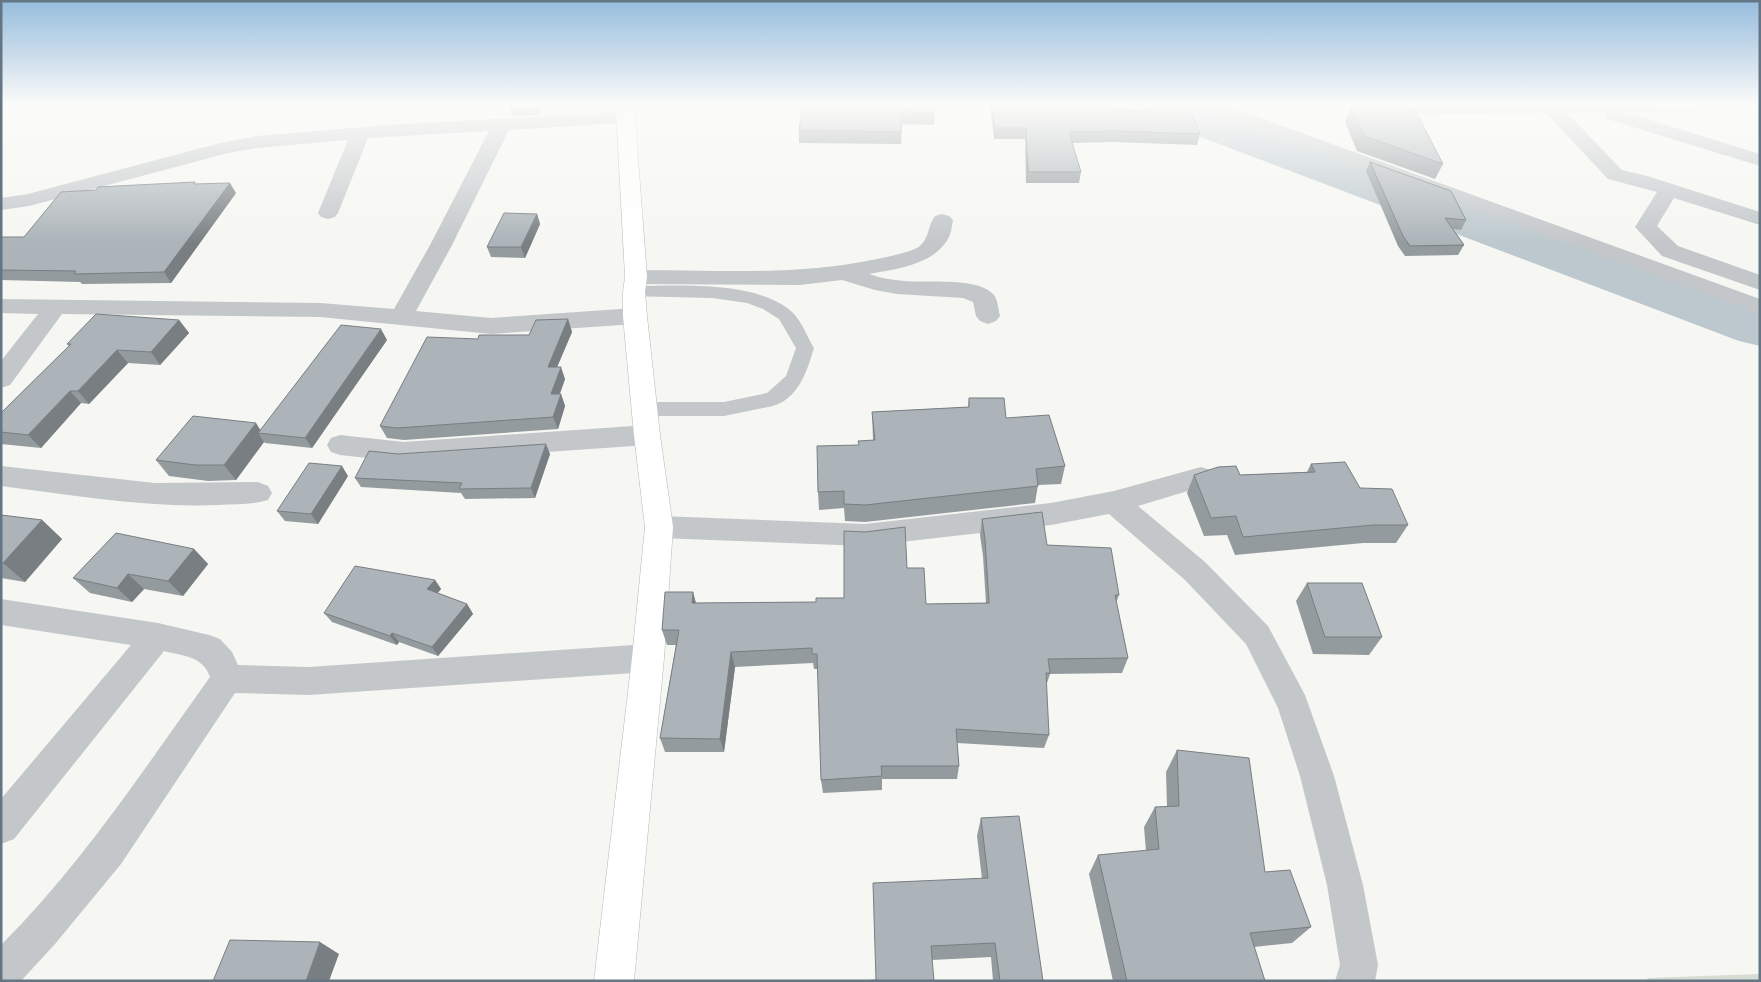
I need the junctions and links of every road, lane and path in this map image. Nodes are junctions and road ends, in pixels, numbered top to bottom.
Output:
1 (212, 152) edge
2 (353, 152) edge
3 (488, 152) edge
4 (627, 152) edge
5 (1335, 152) edge
6 (1593, 152) edge
7 (1733, 152) edge
8 (1760, 160) edge
9 (1669, 189) junction
10 (1, 204) edge
11 (328, 213) dead end
12 (1760, 219) edge
13 (942, 220) dead end
14 (844, 273) junction
15 (1760, 283) edge
16 (635, 295) junction
17 (1, 306) edge
18 (56, 306) junction
19 (1760, 307) edge
20 (988, 316) dead end
21 (400, 318) junction
22 (1, 379) edge
23 (646, 422) junction
24 (340, 445) dead end
25 (1, 476) edge
26 (1201, 477) edge
27 (258, 493) dead end
28 (1114, 502) junction
29 (659, 527) junction
30 (1, 612) edge
31 (158, 636) junction
32 (648, 658) junction
33 (227, 679) junction
34 (1, 827) edge
35 (1, 973) edge
36 (614, 981) edge
37 (1355, 981) edge

1 - 10 street
2 - 11 street
3 - 21 street
4 - 16 street
5 - 19 street
6 - 9 street
7 - 8 street
9 - 12 street
9 - 15 street
13 - 14 street
14 - 16 street
14 - 20 street
16 - 21 street
16 - 23 street
16 - 23 lane
17 - 18 street
18 - 21 street
18 - 22 street
23 - 24 street
23 - 29 street
25 - 27 street
26 - 28 street
28 - 29 street
28 - 37 street
29 - 32 street
30 - 31 street
31 - 33 street
31 - 34 street
32 - 33 street
32 - 36 street
33 - 35 street

